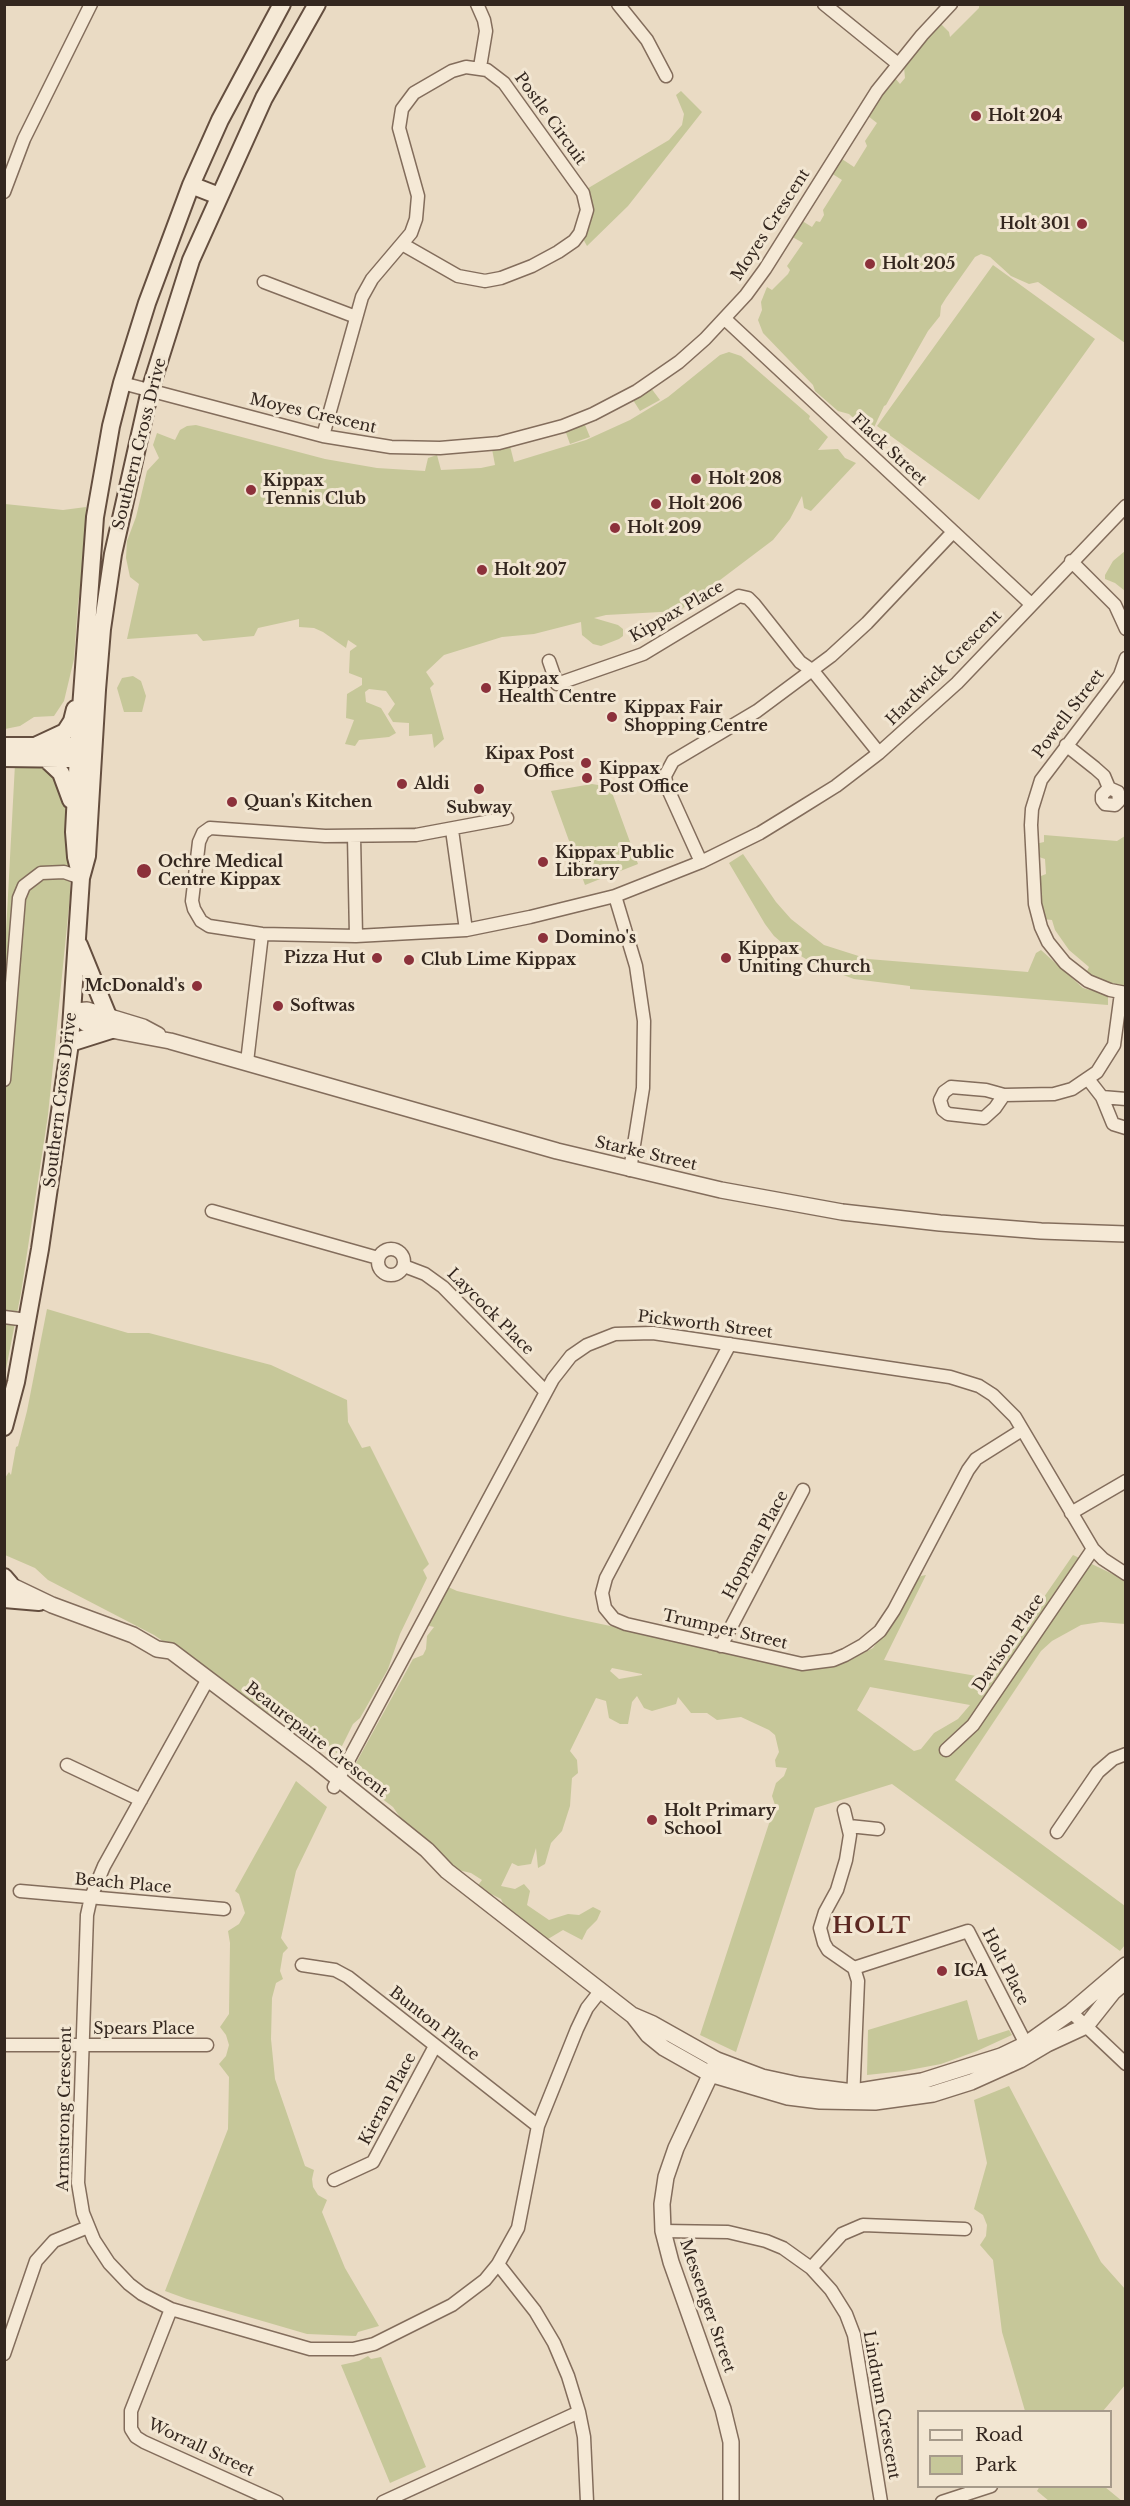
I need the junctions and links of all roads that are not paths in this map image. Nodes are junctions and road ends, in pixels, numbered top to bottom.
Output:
1 (91, 4) edge
2 (282, 4) edge
3 (317, 4) edge
4 (477, 4) edge
5 (618, 4) edge
6 (824, 4) edge
7 (948, 5) edge
8 (898, 64) junction
9 (480, 67) junction
10 (666, 76) dead end
11 (191, 185) junction
12 (4, 192) edge
13 (219, 196) junction
14 (402, 244) junction
15 (264, 282) dead end
16 (356, 316) junction
17 (725, 319) junction
18 (122, 382) junction
19 (150, 390) junction
20 (323, 435) junction
21 (1125, 506) edge
22 (953, 532) junction
23 (1071, 561) junction
24 (1031, 604) junction
25 (95, 628) junction
26 (1125, 629) edge
27 (93, 655) junction
28 (1125, 658) edge
29 (549, 661) dead end
30 (813, 671) junction
31 (1123, 676) edge
32 (1066, 745) junction
33 (4, 746) edge
34 (40, 752) junction
35 (83, 753) junction
36 (879, 753) junction
37 (4, 758) edge
38 (1109, 788) dead end
39 (74, 810) junction
40 (507, 818) dead end
41 (452, 830) junction
42 (354, 836) junction
43 (701, 862) junction
44 (81, 878) junction
45 (615, 896) junction
46 (466, 930) junction
47 (262, 934) junction
48 (356, 936) junction
49 (77, 941) junction
50 (1123, 993) edge
51 (73, 1011) junction
52 (110, 1023) junction
53 (70, 1043) junction
54 (247, 1062) junction
55 (1088, 1079) junction
56 (4, 1080) edge
57 (1004, 1095) junction
58 (1102, 1097) junction
59 (1125, 1099) edge
60 (1125, 1128) edge
61 (630, 1170) junction
62 (212, 1211) dead end
63 (1125, 1234) edge
64 (378, 1258) junction
65 (404, 1266) junction
66 (4, 1317) edge
67 (27, 1320) junction
68 (730, 1344) junction
69 (546, 1392) junction
70 (4, 1427) edge
71 (1022, 1430) junction
72 (1125, 1481) edge
73 (803, 1490) dead end
74 (1071, 1513) junction
75 (1093, 1549) junction
76 (1125, 1574) edge
77 (6, 1587) edge
78 (46, 1603) joint
79 (721, 1646) junction
80 (205, 1683) junction
81 (946, 1750) dead end
82 (1125, 1754) edge
83 (67, 1765) dead end
84 (336, 1783) junction
85 (141, 1800) junction
86 (844, 1810) dead end
87 (849, 1826) junction
88 (878, 1829) dead end
89 (1057, 1832) dead end
90 (20, 1891) dead end
91 (91, 1897) junction
92 (224, 1909) dead end
93 (302, 1965) dead end
94 (1125, 1965) edge
95 (854, 1968) junction
96 (1125, 1981) edge
97 (601, 1990) junction
98 (1071, 2012) junction
99 (1086, 2026) junction
100 (4, 2045) edge
101 (82, 2045) junction
102 (207, 2045) dead end
103 (435, 2046) junction
104 (1028, 2049) junction
105 (1125, 2064) edge
106 (714, 2067) junction
107 (853, 2097) junction
108 (538, 2126) junction
109 (334, 2180) dead end
110 (88, 2227) junction
111 (965, 2229) dead end
112 (663, 2231) junction
113 (498, 2264) junction
114 (811, 2268) junction
115 (171, 2309) junction
116 (4, 2354) edge
117 (579, 2412) junction
118 (988, 2488) edge
119 (277, 2502) edge
120 (383, 2502) edge
121 (587, 2502) edge
122 (731, 2502) edge
123 (880, 2502) edge
124 (942, 2502) edge

1 - 12 street
2 - 11 main road, Southern Cross Drive
3 - 13 main road, Southern Cross Drive
4 - 9 street
5 - 10 street
6 - 8 street
7 - 8 street, Moyes Crescent
8 - 17 street, Moyes Crescent
9 - 14 street
9 - 14 street, Postle Circuit
11 - 13 main road
11 - 18 main road, Southern Cross Drive
13 - 19 main road, Southern Cross Drive
14 - 16 street
15 - 16 street
16 - 20 street
17 - 20 street, Moyes Crescent
17 - 22 street, Flack Street
18 - 19 street, Moyes Crescent
18 - 25 main road, Southern Cross Drive
19 - 20 street, Moyes Crescent
19 - 25 main road, Southern Cross Drive
21 - 23 street, Hardwick Crescent
22 - 24 street, Flack Street
22 - 30 street
23 - 24 street, Hardwick Crescent
23 - 26 street
24 - 36 street, Hardwick Crescent
25 - 27 main road, Southern Cross Drive
27 - 34 main road
27 - 35 main road, Southern Cross Drive
28 - 31 street, Powell Street
29 - 30 street, Kippax Place
30 - 36 street, Kippax Place
30 - 43 street
31 - 32 street, Powell Street
32 - 38 street
32 - 50 street, Powell Street
33 - 34 main road
34 - 35 main road
34 - 37 main road
34 - 39 main road
35 - 39 main road, Southern Cross Drive
35 - 44 main road, Southern Cross Drive
36 - 43 street, Hardwick Crescent
39 - 44 main road, Southern Cross Drive
40 - 41 street, Hardwick Crescent
41 - 42 street, Hardwick Crescent
41 - 46 street
42 - 47 street, Hardwick Crescent
42 - 48 street
43 - 45 street, Hardwick Crescent
44 - 49 main road, Southern Cross Drive
44 - 56 street
45 - 46 street, Hardwick Crescent
45 - 61 street
46 - 48 street, Hardwick Crescent
47 - 48 street, Hardwick Crescent
47 - 54 street
49 - 51 main road, Southern Cross Drive
49 - 52 main road
50 - 55 street
51 - 52 street, Starke Street
51 - 53 main road, Southern Cross Drive
52 - 53 main road
52 - 54 street, Starke Street
53 - 67 main road, Southern Cross Drive
54 - 61 street, Starke Street
55 - 57 street
55 - 58 street
57 - 57 street
58 - 59 street
58 - 60 street
61 - 63 street, Starke Street
62 - 64 street, Laycock Place
64 - 65 street, Laycock Place
64 - 65 street, Laycock Place
65 - 69 street, Laycock Place
66 - 67 street
67 - 70 main road, Southern Cross Drive
68 - 69 street, Pickworth Street
68 - 71 street, Pickworth Street
68 - 79 street, Trumper Street
69 - 84 street, Pickworth Street
71 - 74 street, Pickworth Street
71 - 79 street, Trumper Street
72 - 74 street
73 - 79 street, Hopman Place
74 - 75 street, Pickworth Street
75 - 76 street, Pickworth Street
75 - 81 street, Davison Place
77 - 78 main road
78 - 80 street, Beaurepaire Crescent
80 - 84 street, Beaurepaire Crescent
80 - 85 street, Armstrong Crescent
82 - 89 street
83 - 85 street
84 - 97 street, Beaurepaire Crescent
85 - 91 street, Armstrong Crescent
86 - 87 street
87 - 88 street
87 - 95 street
90 - 91 street, Beach Place
91 - 92 street, Beach Place
91 - 101 street, Armstrong Crescent
93 - 103 street, Bunton Place
94 - 98 street, Beaurepaire Crescent
95 - 104 street, Holt Place
95 - 107 street
96 - 99 street, Beaurepaire Crescent
97 - 106 street, Beaurepaire Crescent
97 - 108 street, Armstrong Crescent
98 - 99 street
98 - 104 street, Beaurepaire Crescent
99 - 104 street, Beaurepaire Crescent
99 - 105 street
100 - 101 street, Spears Place
101 - 102 street, Spears Place
101 - 110 street, Armstrong Crescent
103 - 108 street, Bunton Place
103 - 109 street, Kieran Place
104 - 107 street, Beaurepaire Crescent
106 - 107 street, Beaurepaire Crescent
106 - 112 street, Messenger Street
108 - 113 street, Armstrong Crescent
110 - 115 street, Armstrong Crescent
110 - 116 street
111 - 114 street
112 - 114 street, Lindrum Crescent
112 - 122 street, Messenger Street
113 - 115 street, Armstrong Crescent
113 - 117 street
114 - 123 street, Lindrum Crescent
115 - 119 street, Worrall Street
117 - 120 street
117 - 121 street
118 - 124 street

